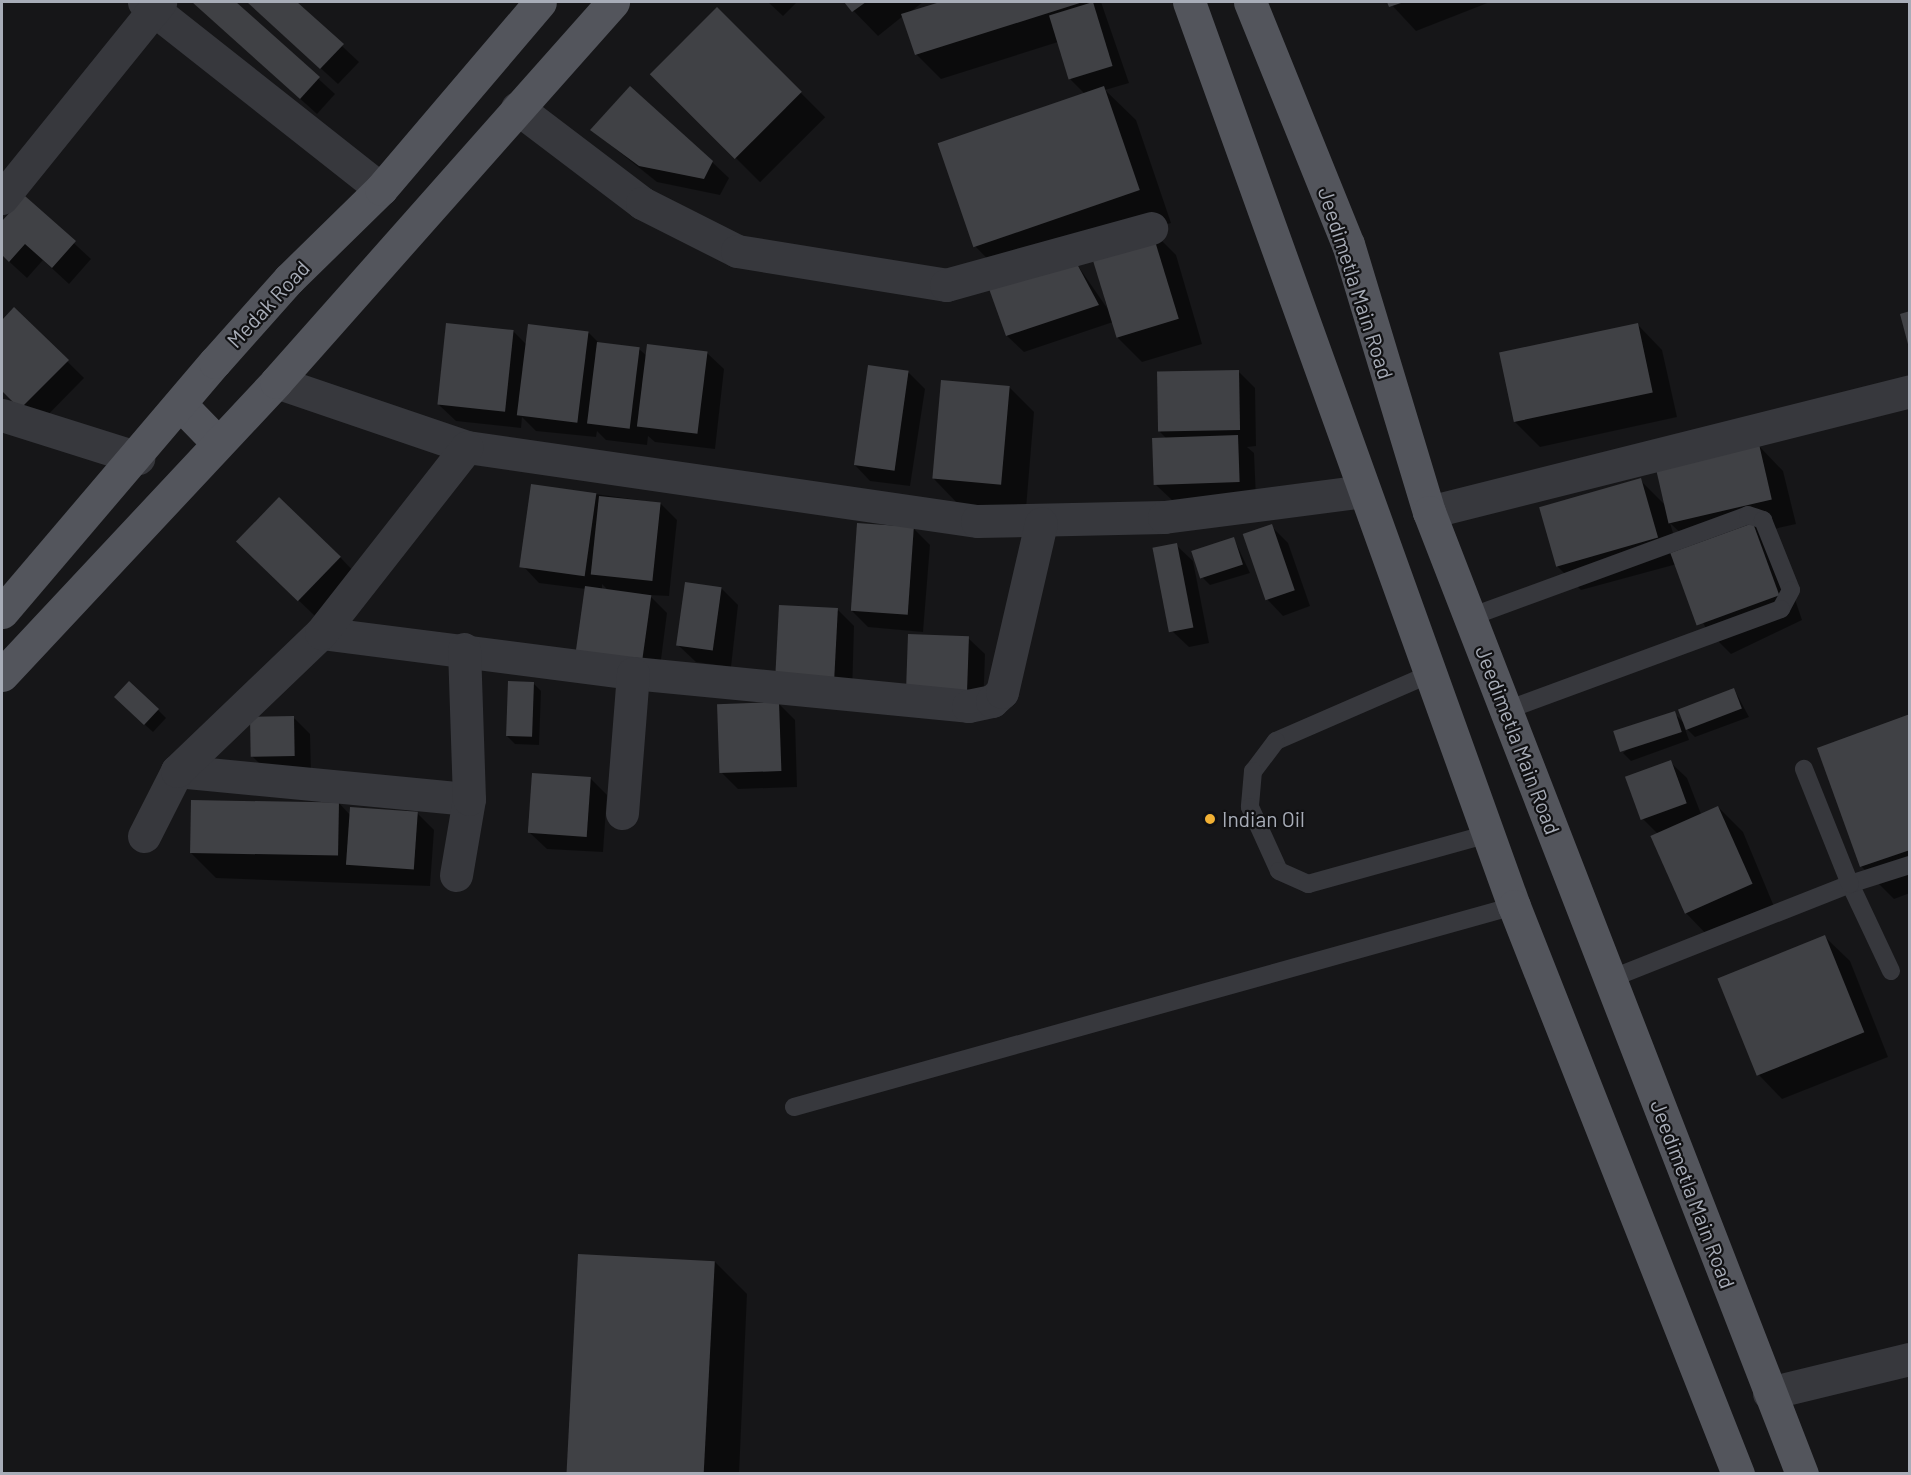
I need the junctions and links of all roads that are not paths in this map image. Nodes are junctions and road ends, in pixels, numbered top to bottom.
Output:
1 (540, 2) edge
2 (613, 2) edge
3 (1189, 2) edge
4 (1250, 2) edge
5 (153, 4) edge
6 (517, 108) junction
7 (381, 189) junction
8 (2, 198) edge
9 (1151, 228) dead end
10 (276, 382) junction
11 (1910, 391) edge
12 (181, 405) junction
13 (2, 415) edge
14 (218, 443) junction
15 (467, 447) junction
16 (138, 458) junction
17 (1363, 491) junction
18 (1429, 512) junction
19 (1041, 523) junction
20 (2, 612) edge
21 (1470, 617) junction
22 (321, 633) junction
23 (464, 649) junction
24 (633, 673) junction
25 (1430, 674) junction
26 (2, 675) edge
27 (1506, 710) junction
28 (1804, 769) dead end
29 (177, 771) junction
30 (470, 799) junction
31 (622, 813) dead end
32 (1488, 834) junction
33 (144, 836) dead end
34 (1910, 865) edge
35 (456, 875) dead end
36 (1850, 884) junction
37 (1514, 906) junction
38 (1891, 971) dead end
39 (1610, 979) junction
40 (794, 1107) dead end
41 (1910, 1359) edge
42 (1769, 1393) junction
43 (1738, 1473) edge
44 (1802, 1473) edge

1 - 7 main road, Medak Road
2 - 6 main road
3 - 17 main road
4 - 18 main road, Jeedimetla Main Road
5 - 7 street
5 - 8 street
6 - 9 street
6 - 10 main road
7 - 12 main road, Medak Road
10 - 14 main road
10 - 15 street
11 - 18 street
12 - 14 main road
12 - 16 main road, Medak Road
13 - 16 street
14 - 26 main road
15 - 19 street
15 - 22 street
16 - 20 main road, Medak Road
17 - 19 street
17 - 25 main road
18 - 21 main road, Jeedimetla Main Road
19 - 24 street
21 - 27 main road, Jeedimetla Main Road
21 - 27 lane
22 - 23 street
22 - 29 street
23 - 24 street
23 - 30 street
24 - 31 street
25 - 32 main road
25 - 32 lane
27 - 39 main road, Jeedimetla Main Road
28 - 36 lane
29 - 30 street
29 - 33 street
30 - 35 street
32 - 37 main road
34 - 36 lane
36 - 38 lane
36 - 39 lane
37 - 40 lane
37 - 43 main road
39 - 42 main road, Jeedimetla Main Road
41 - 42 street
42 - 44 main road, Jeedimetla Main Road

